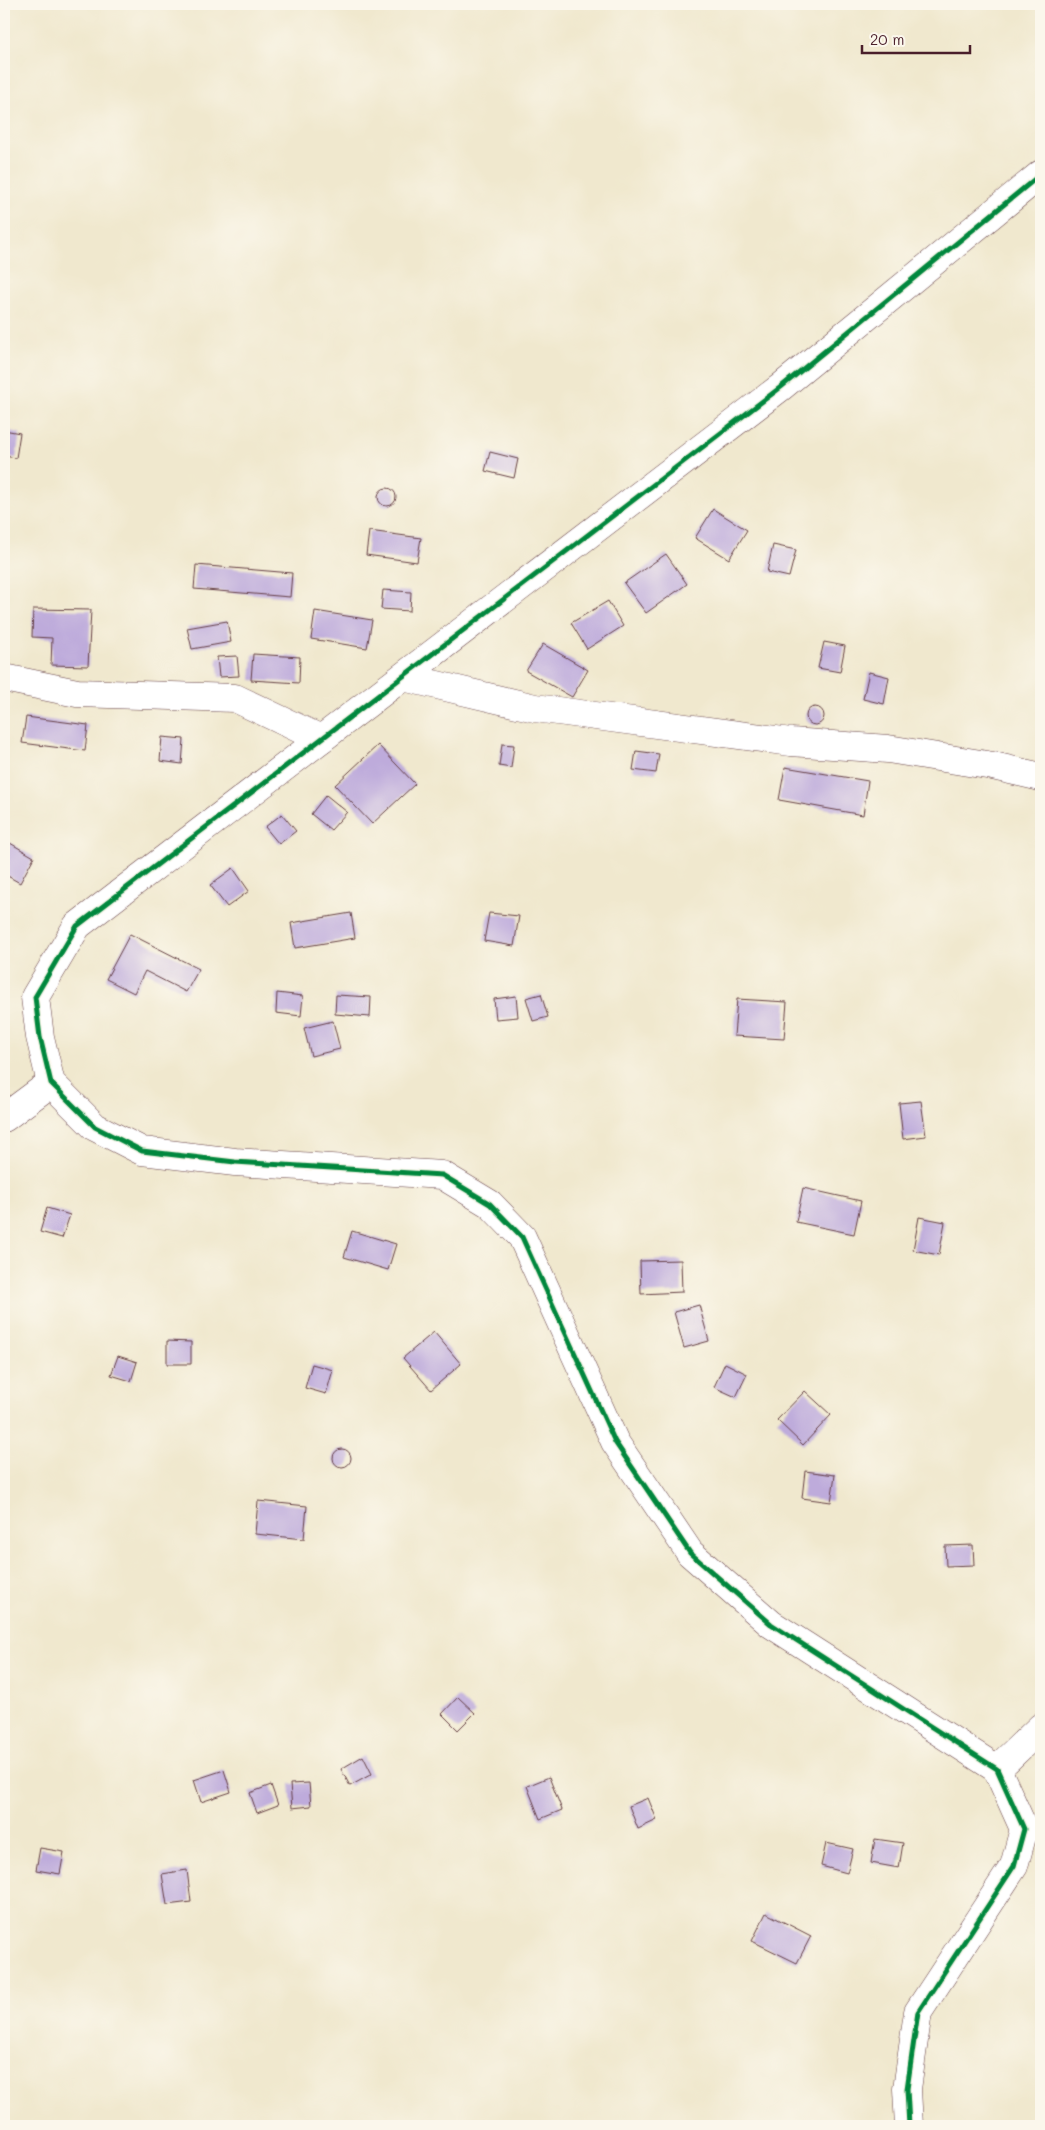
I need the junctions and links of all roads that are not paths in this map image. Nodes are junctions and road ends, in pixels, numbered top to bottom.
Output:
1 (1041, 174) edge
2 (402, 677) junction
3 (4, 678) edge
4 (321, 739) junction
5 (1041, 777) edge
6 (50, 1083) junction
7 (4, 1118) edge
8 (1041, 1727) edge
9 (997, 1769) junction
10 (909, 2126) edge

1 - 2 street
2 - 4 street
2 - 5 street
3 - 4 street
4 - 6 street
6 - 7 street
6 - 9 street
8 - 9 street
9 - 10 street

